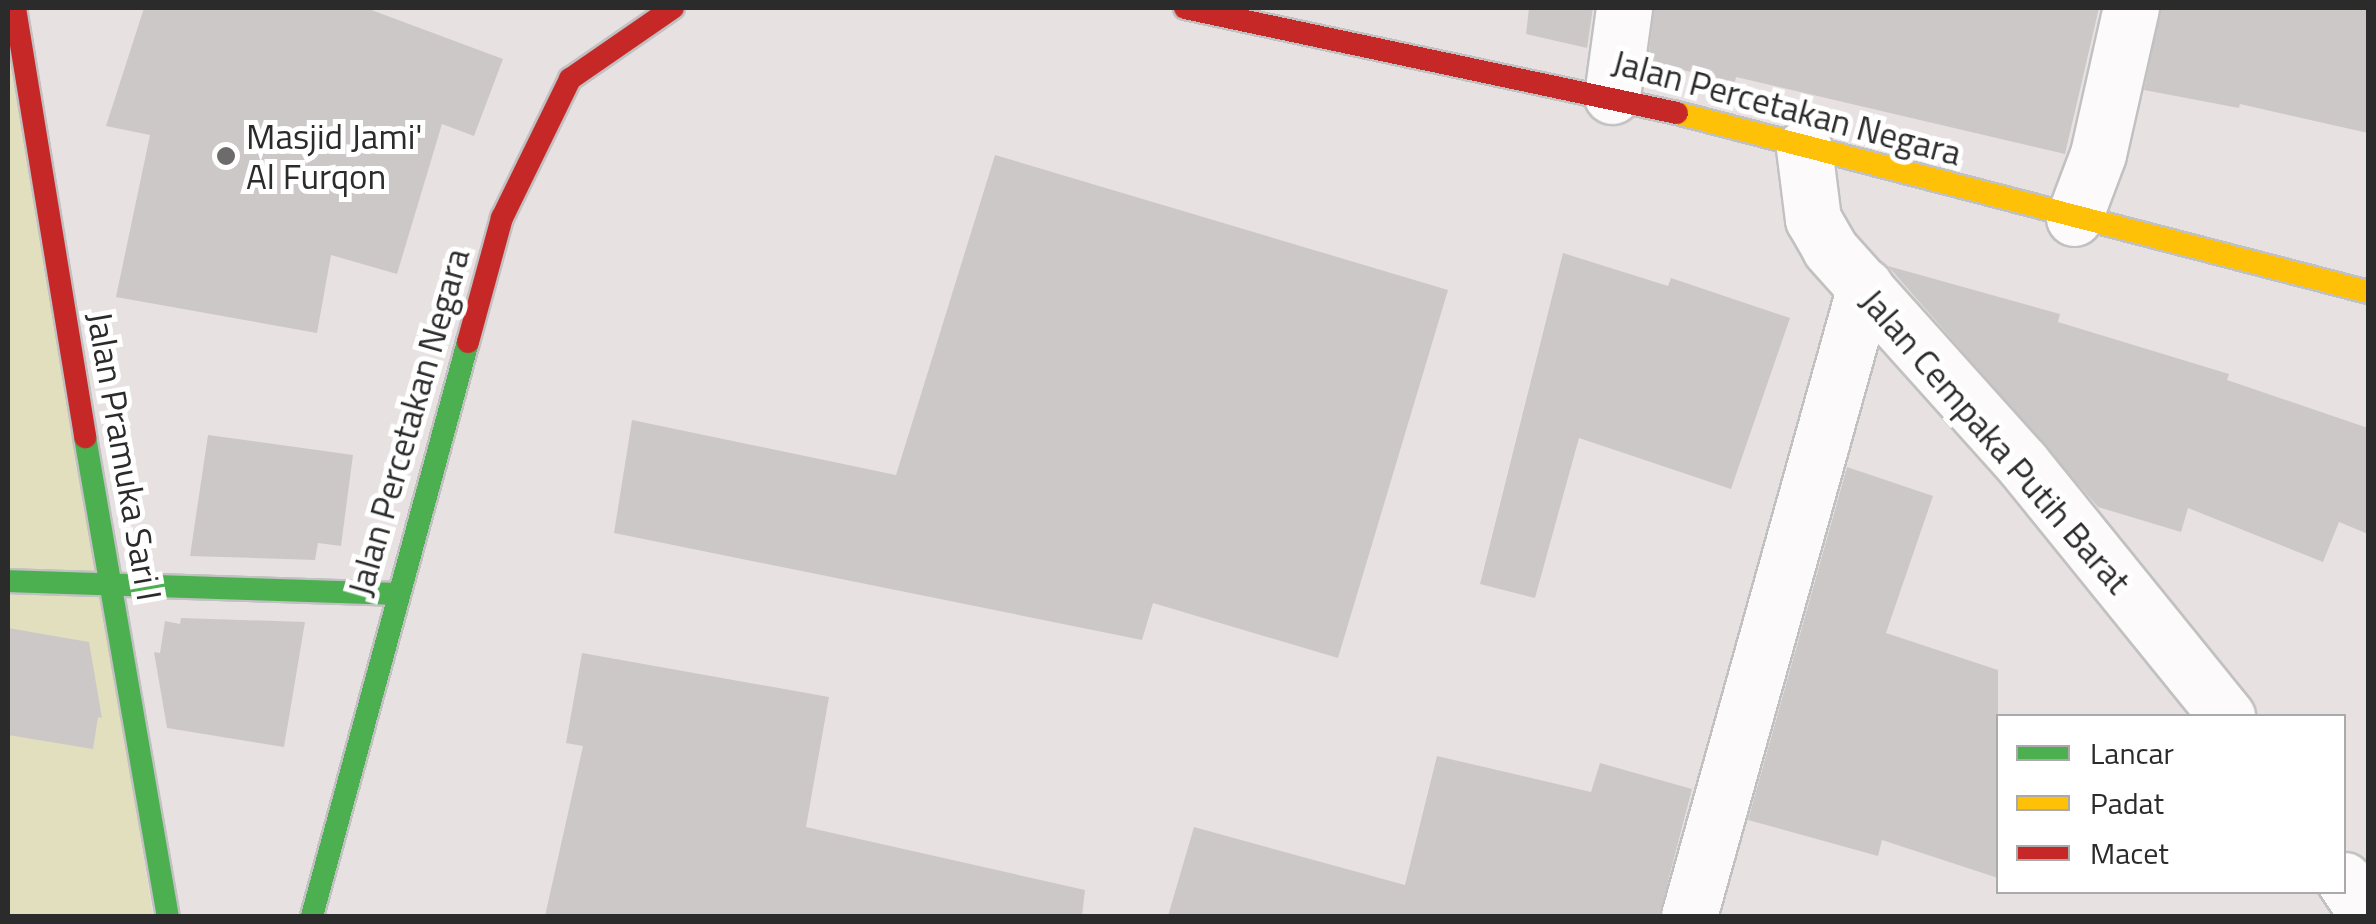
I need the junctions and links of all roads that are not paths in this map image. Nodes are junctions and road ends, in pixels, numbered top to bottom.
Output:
1 (15, 8) edge
2 (673, 8) edge
3 (1184, 8) edge
4 (1624, 8) edge
5 (2131, 8) edge
6 (1612, 96) junction
7 (1804, 148) junction
8 (2074, 218) junction
9 (1864, 286) junction
10 (2368, 292) edge
11 (19, 581) edge
12 (113, 586) junction
13 (396, 594) junction
14 (2225, 714) edge
15 (2346, 883) edge
16 (168, 916) edge
17 (312, 916) edge
18 (1689, 916) edge
19 (2368, 916) edge

1 - 12 main road, Jalan Pramuka Sari I
2 - 13 main road, Jalan Percetakan Negara
3 - 6 main road, Jalan Percetakan Negara
4 - 6 street
5 - 8 street
6 - 7 main road, Jalan Percetakan Negara
7 - 8 main road, Jalan Percetakan Negara
7 - 9 street, Jalan Cempaka Putih Barat
8 - 10 main road, Jalan Percetakan Negara
9 - 14 street, Jalan Cempaka Putih Barat
9 - 18 street
11 - 12 main road
12 - 13 main road
12 - 16 main road, Jalan Pramuka Sari I
13 - 17 main road, Jalan Percetakan Negara
15 - 19 street

